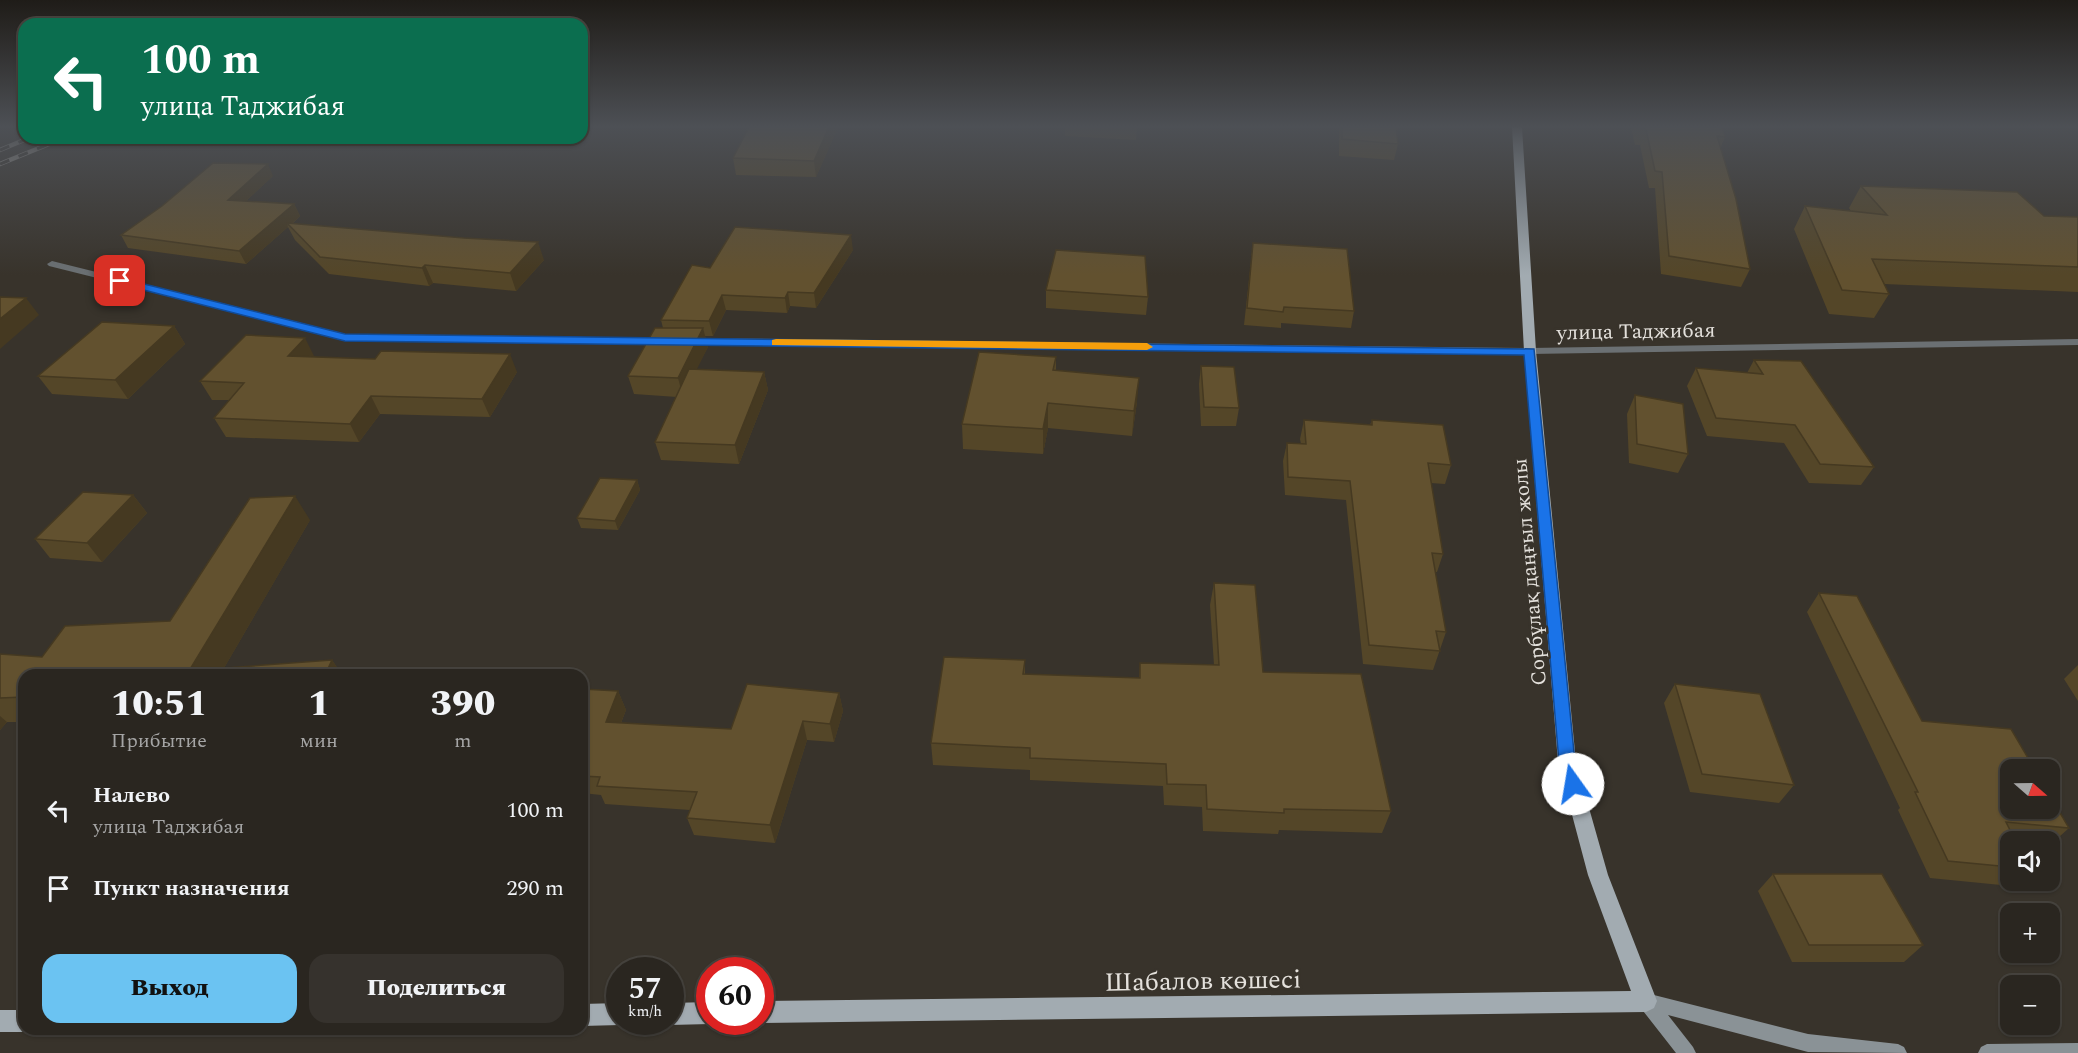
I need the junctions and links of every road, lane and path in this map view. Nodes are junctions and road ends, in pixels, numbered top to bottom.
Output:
1 (1520, 176) edge
2 (52, 264) dead end
3 (2078, 342) edge
4 (1530, 351) junction
5 (1646, 1001) junction
6 (774, 1012) edge
7 (606, 1014) edge
8 (588, 1015) edge
9 (0, 1021) edge
10 (18, 1021) edge
11 (2078, 1052) edge
12 (1687, 1053) edge
13 (1899, 1053) edge
14 (1987, 1053) edge

1 - 4 main road, Сорбұлақ даңғыл жолы
2 - 4 street, улица Таджибая
3 - 4 street, улица Таджибая
4 - 5 main road, Сорбұлақ даңғыл жолы
5 - 6 main road, Шабалов көшесі
5 - 12 street
5 - 13 street
7 - 8 main road
9 - 10 main road
11 - 14 street

